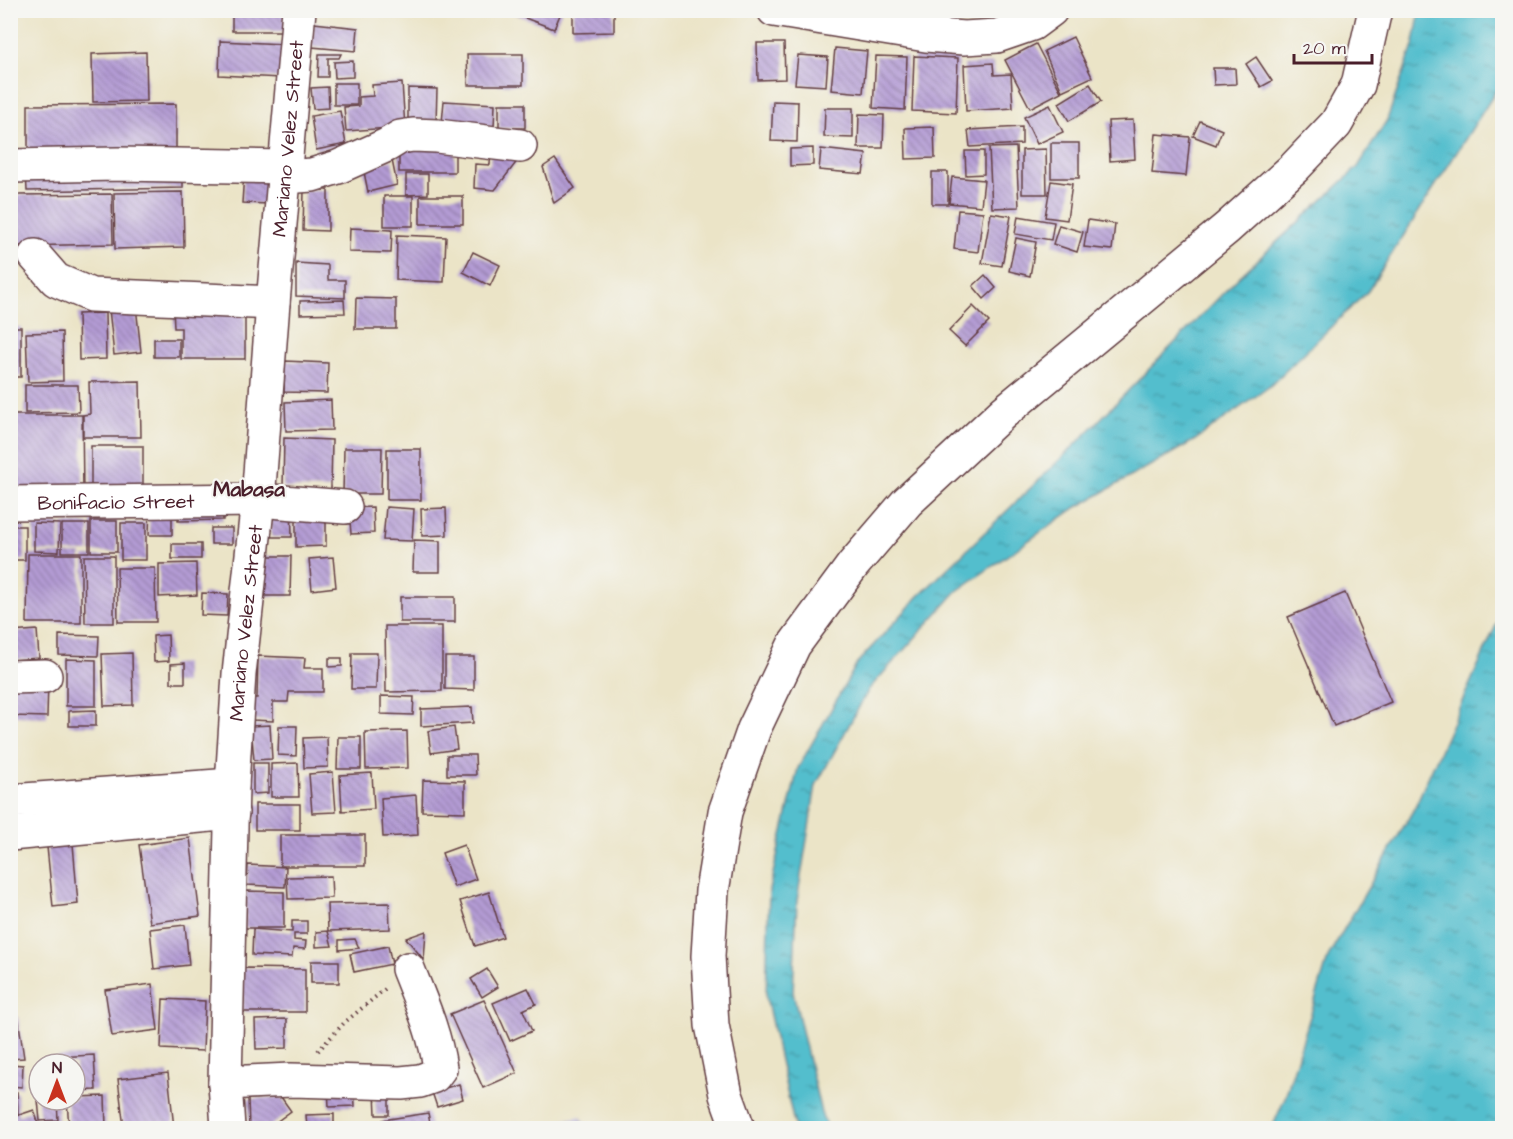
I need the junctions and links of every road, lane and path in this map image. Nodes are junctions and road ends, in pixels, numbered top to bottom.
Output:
1 (299, 10) edge
2 (1051, 10) edge
3 (1375, 10) edge
4 (789, 12) edge
5 (928, 23) edge
6 (520, 146) dead end
7 (10, 166) edge
8 (284, 172) junction
9 (35, 256) dead end
10 (273, 303) junction
11 (258, 500) junction
12 (10, 504) edge
13 (345, 507) dead end
14 (45, 676) dead end
15 (10, 677) edge
16 (232, 799) junction
17 (10, 801) edge
18 (10, 834) edge
19 (408, 969) joint
20 (291, 1080) junction
21 (225, 1083) junction
22 (228, 1128) edge
23 (738, 1128) edge

1 - 8 street, Mariano Velez Street
2 - 5 street
3 - 23 street
4 - 5 street
6 - 8 street
7 - 8 street
8 - 10 street, Mariano Velez Street
9 - 10 street
10 - 11 street, Mariano Velez Street
11 - 12 street, Bonifacio Street
11 - 13 street, Bonifacio Street
11 - 16 street, Mariano Velez Street
14 - 15 street
16 - 17 street
16 - 18 street
16 - 21 street, Mariano Velez Street
19 - 20 path
19 - 20 street
20 - 21 street
21 - 22 street, Mariano Velez Street

